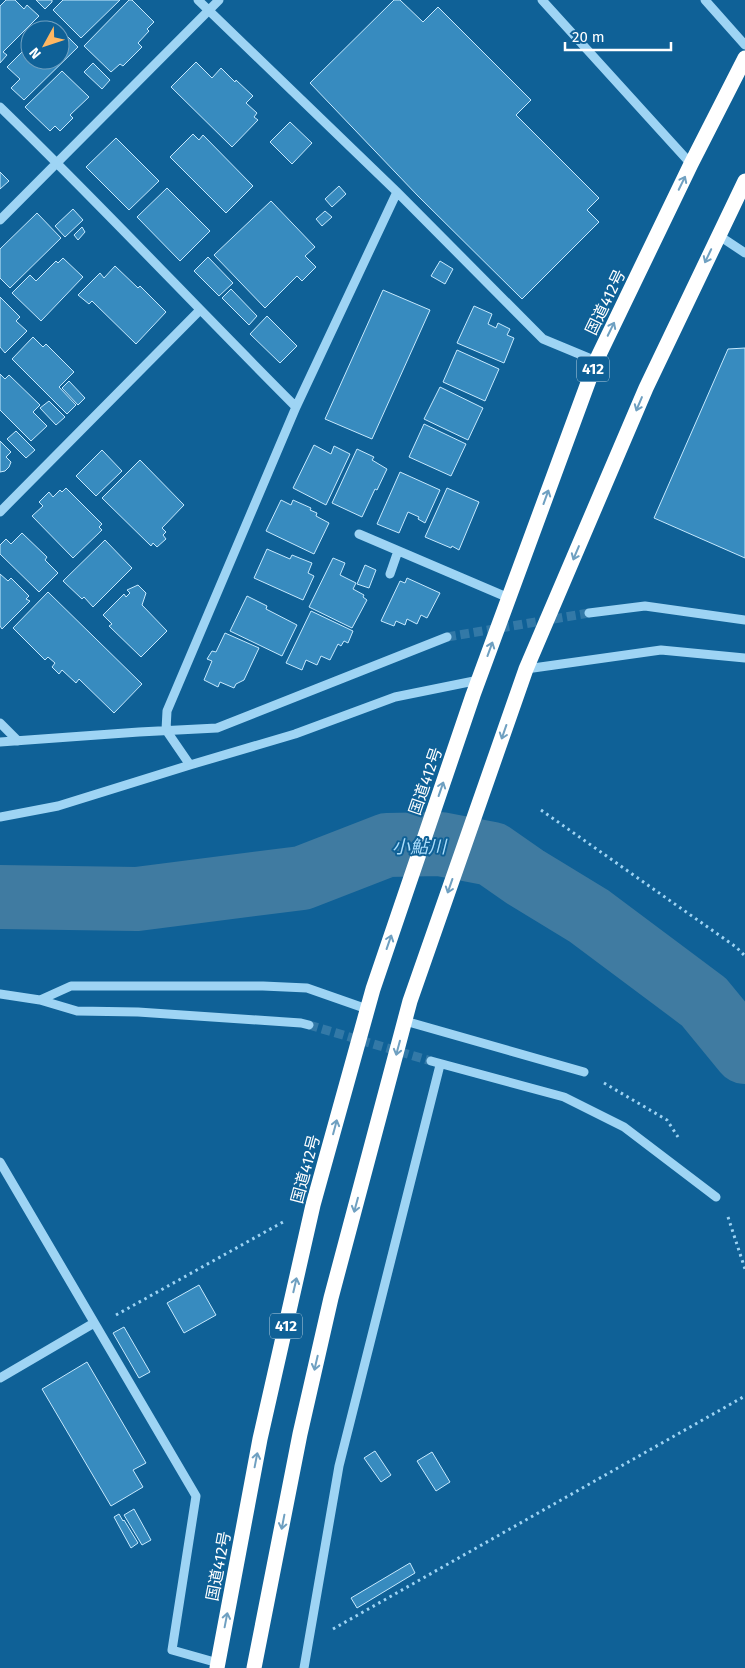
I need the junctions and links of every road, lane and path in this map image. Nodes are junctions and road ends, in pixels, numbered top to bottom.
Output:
1 (198, 0) edge
2 (219, 0) edge
3 (542, 0) edge
4 (705, 0) edge
5 (209, 10) junction
6 (745, 45) edge
7 (745, 58) edge
8 (0, 107) edge
9 (58, 163) junction
10 (691, 164) junction
11 (745, 181) edge
12 (397, 192) junction
13 (0, 220) edge
14 (718, 235) junction
15 (745, 253) edge
16 (200, 310) junction
17 (596, 361) junction
18 (296, 407) junction
19 (0, 512) edge
20 (359, 534) dead end
21 (398, 551) junction
22 (390, 574) dead end
23 (509, 598) junction
24 (589, 613) tunnel mouth
25 (745, 620) edge
26 (447, 637) tunnel mouth
27 (745, 658) edge
28 (526, 669) junction
29 (479, 680) junction
30 (0, 723) edge
31 (166, 730) junction
32 (18, 741) junction
33 (0, 742) edge
34 (190, 764) junction
35 (540, 810) dead end
36 (0, 817) edge
37 (745, 956) edge
38 (0, 994) edge
39 (40, 1000) junction
40 (367, 1009) junction
41 (405, 1021) junction
42 (309, 1026) tunnel mouth
43 (431, 1062) tunnel mouth
44 (440, 1065) junction
45 (584, 1072) dead end
46 (0, 1162) edge
47 (716, 1197) dead end
48 (313, 1205) junction
49 (94, 1323) junction
50 (0, 1378) edge
51 (745, 1396) edge
52 (310, 1636) junction
53 (217, 1665) edge
54 (254, 1668) edge
55 (304, 1668) edge

1 - 5 street
2 - 5 street
3 - 10 street
4 - 6 street
5 - 9 street
5 - 12 street
7 - 10 highway, 国道412号 / 412
8 - 9 street
9 - 13 street
9 - 16 street
17 -> 10 highway, 国道412号 / 412
11 - 14 highway, 412
12 - 17 street
12 - 18 street
14 - 15 street
14 -> 28 highway, 412
16 - 18 street
16 - 19 street
23 -> 17 highway, 国道412号 / 412
18 - 31 street
20 - 21 street
21 - 22 street
21 - 23 street
29 -> 23 highway, 国道412号 / 412
24 - 25 street
26 - 31 street
27 - 28 street
28 -> 41 highway, 412
29 - 34 street
40 -> 29 highway, 国道412号 / 412
30 - 32 street
31 - 32 street
31 - 34 street
32 - 33 street
34 - 36 street
35 - 37 path
38 - 39 street
39 - 40 street
39 - 42 street
48 -> 40 highway, 国道412号 / 412
41 - 45 street
41 -> 54 highway, 412
43 - 44 street
44 - 47 street
44 - 52 street
46 - 49 street
48 - 49 path
53 -> 48 highway, 国道412号 / 412
49 - 50 street
49 - 53 street
51 - 52 path
52 - 55 street

